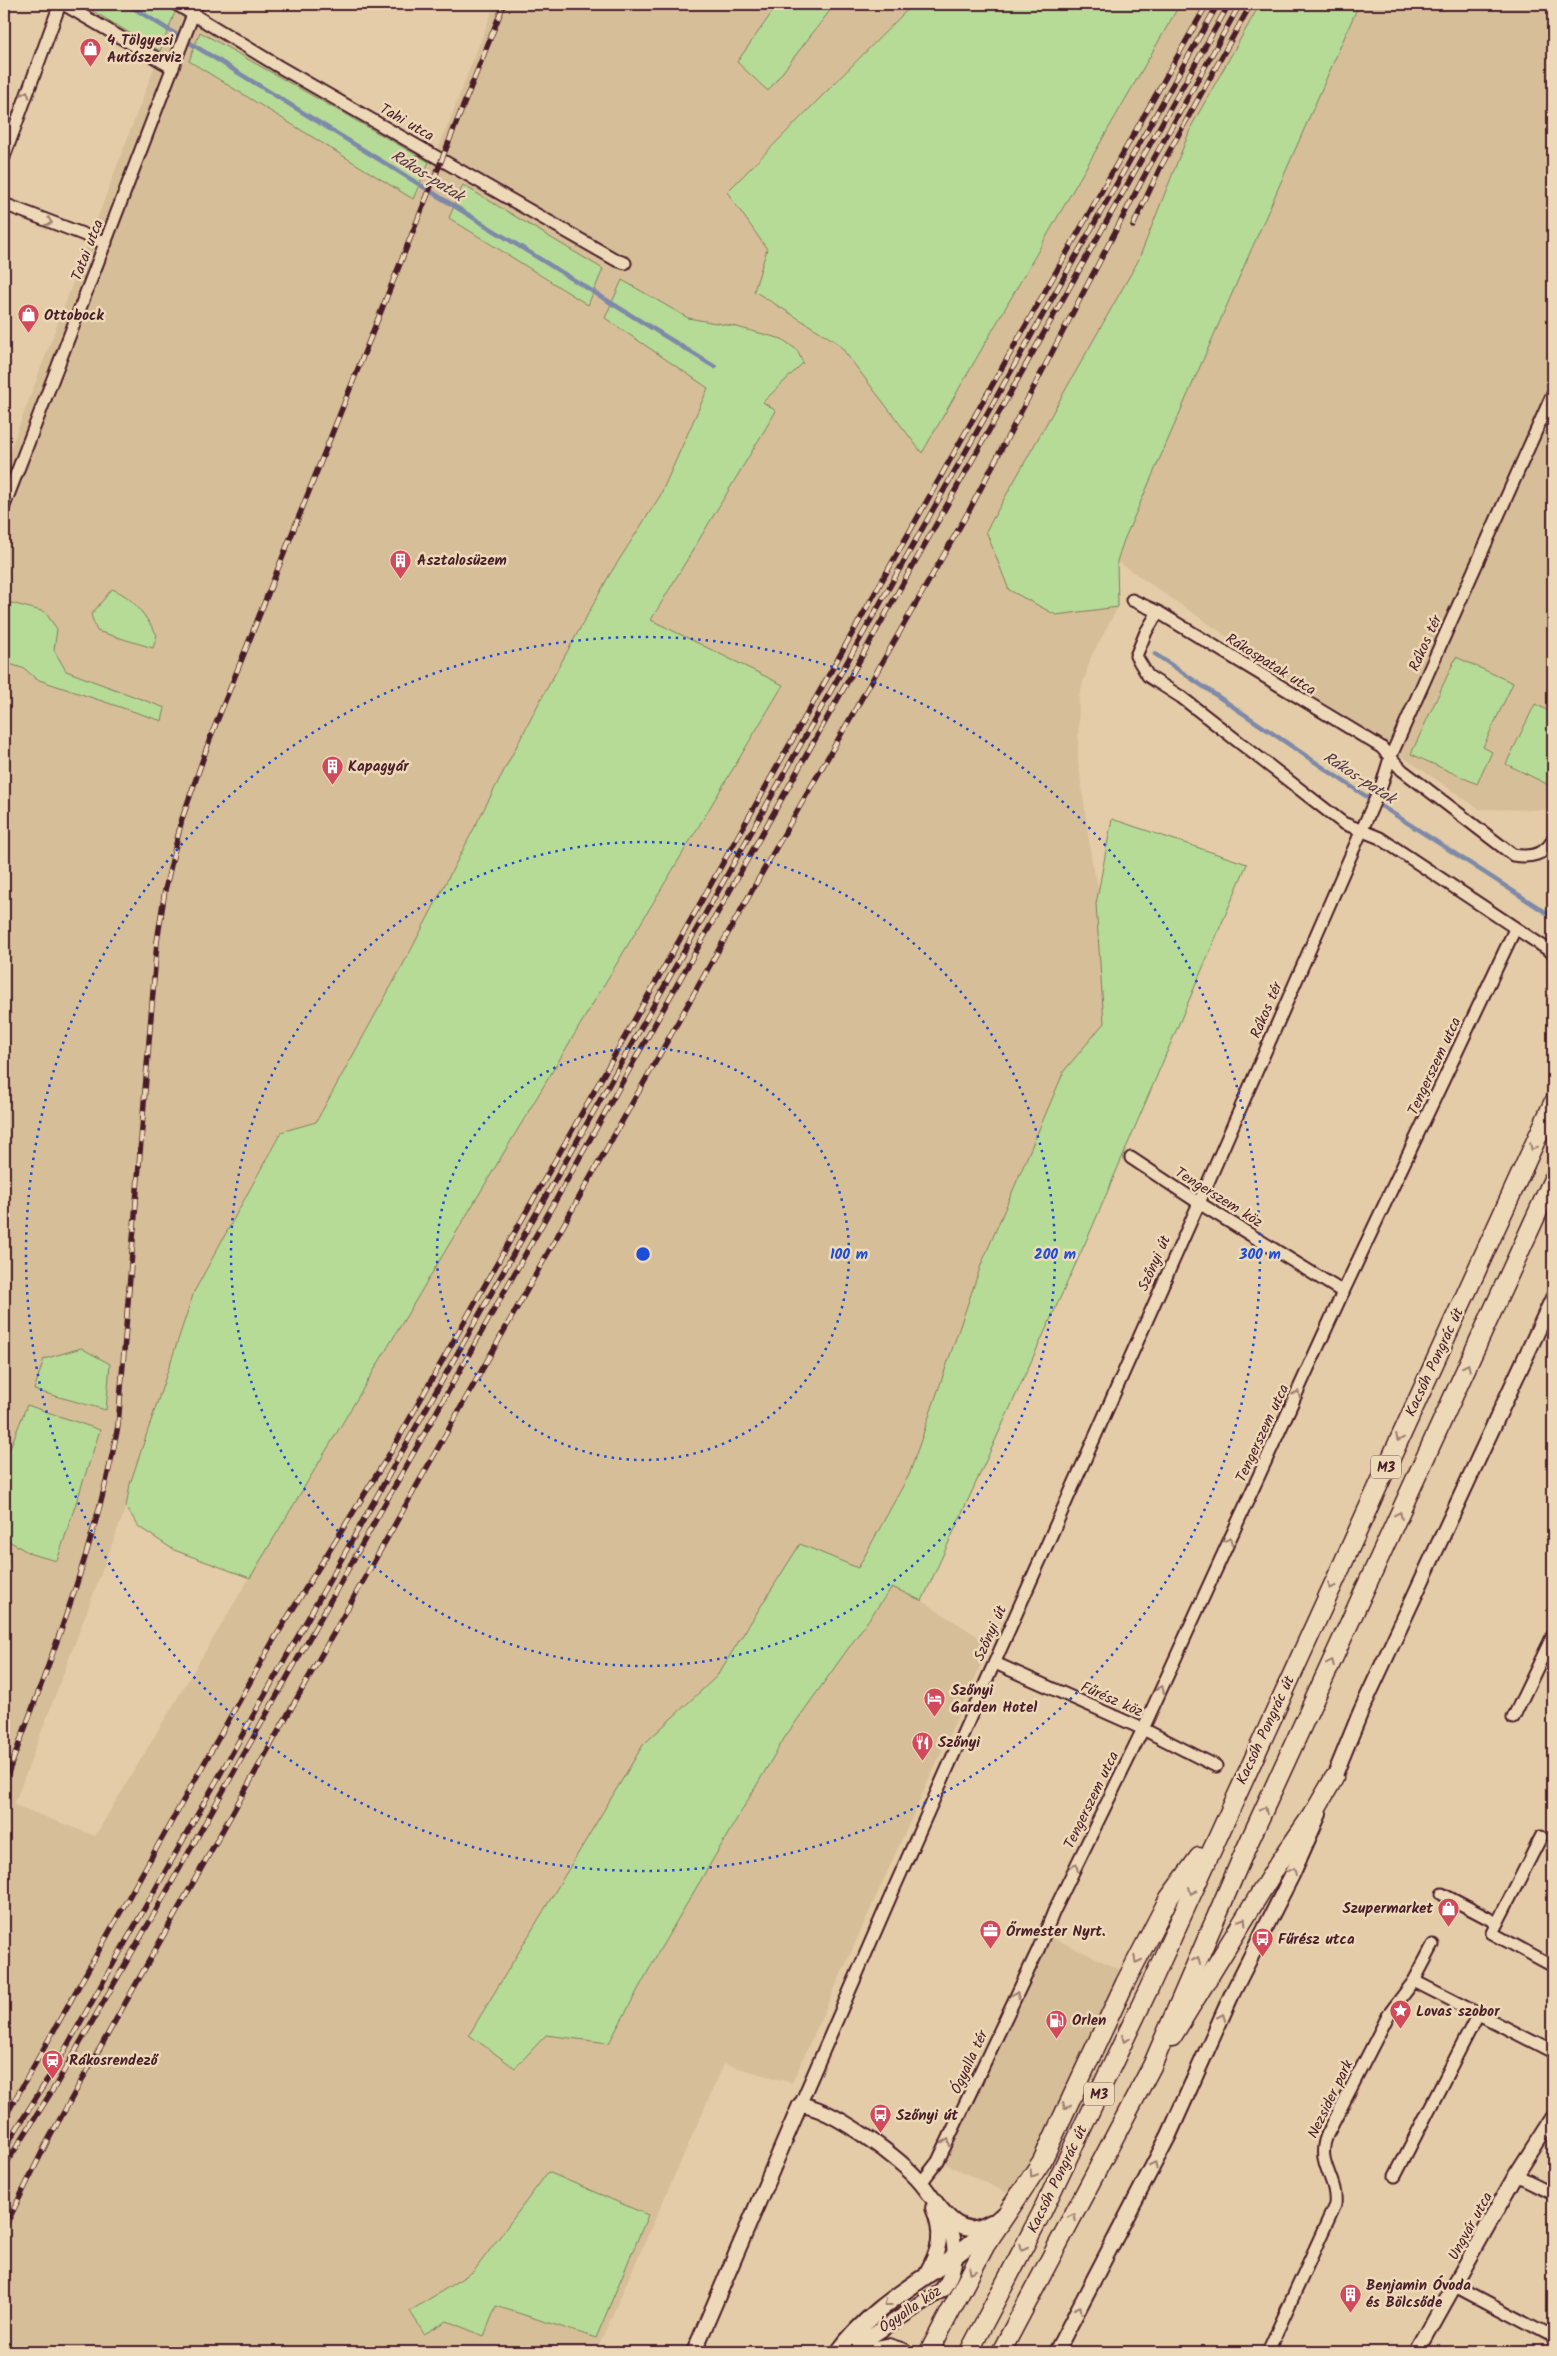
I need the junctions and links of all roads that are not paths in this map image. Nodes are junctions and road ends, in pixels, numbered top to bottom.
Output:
1 (62, 4) edge
2 (176, 4) edge
3 (195, 9) edge
4 (173, 68) junction
5 (4, 157) edge
6 (4, 204) edge
7 (106, 242) junction
8 (625, 263) dead end
9 (1553, 393) edge
10 (4, 506) edge
11 (1132, 600) dead end
12 (1158, 612) junction
13 (1390, 758) junction
14 (1361, 829) junction
15 (1553, 839) edge
16 (1515, 929) junction
17 (1553, 953) edge
18 (1553, 1103) edge
19 (1131, 1158) dead end
20 (1553, 1179) edge
21 (1199, 1203) junction
22 (1343, 1292) junction
23 (1553, 1298) edge
24 (1553, 1635) edge
25 (995, 1663) junction
26 (1513, 1718) dead end
27 (1143, 1729) junction
28 (1216, 1766) dead end
29 (1334, 1778) junction
30 (1219, 1830) junction
31 (1541, 1837) dead end
32 (1442, 1894) dead end
33 (1497, 1923) junction
34 (1433, 1945) dead end
35 (1038, 1950) joint
36 (1553, 1966) edge
37 (1414, 1981) junction
38 (1478, 2014) junction
39 (1553, 2052) edge
40 (1152, 2066) junction
41 (800, 2105) junction
42 (1553, 2117) edge
43 (1395, 2176) dead end
44 (1516, 2176) junction
45 (923, 2186) junction
46 (1553, 2193) edge
47 (1005, 2214) junction
48 (946, 2216) junction
49 (956, 2254) junction
50 (926, 2274) junction
51 (1455, 2286) junction
52 (1553, 2338) edge
53 (1270, 2347) dead end
54 (694, 2352) edge
55 (838, 2352) edge
56 (847, 2352) edge
57 (860, 2352) edge
58 (904, 2352) edge
59 (929, 2352) edge
60 (969, 2352) edge
61 (1001, 2352) edge
62 (1056, 2352) edge
63 (1417, 2352) edge

1 - 4 street
5 -> 1 street
2 - 3 street, Tahi utca
3 - 4 street, Tatai utca
3 - 8 street, Tahi utca
4 - 7 street, Tatai utca
6 -> 7 street
7 - 10 street, Tatai utca
9 - 13 street, Rákos tér
11 - 12 street, Rákospatak utca
12 - 13 street, Rákospatak utca
12 - 14 street
13 - 14 street, Rákos tér
13 - 15 street
14 - 16 street
14 - 21 street, Rákos tér
16 - 17 street
16 - 22 street, Tengerszem utca
18 -> 30 main road, Kacsóh Pongrác út / M3
19 - 21 street, Tengerszem köz
40 -> 20 main road, Kacsóh Pongrác út / M3
21 - 22 street, Tengerszem köz
21 - 25 street, Szőnyi út
27 -> 22 street, Tengerszem utca
23 - 29 street
24 - 26 street
25 - 27 street, Fűrész köz
25 - 41 street, Szőnyi út
27 - 28 street, Fűrész köz
35 -> 27 street, Tengerszem utca
40 -> 29 main road
62 -> 29 street
30 -> 47 main road
30 -> 60 main road, Kacsóh Pongrác út / M3
31 - 33 street
32 - 33 street
33 - 36 street
34 - 37 street, Nezsider park
45 -> 35 street, Ógyalla tér
37 - 38 street
37 - 53 street, Nezsider park
38 - 39 street
38 - 43 street
61 -> 40 main road, Kacsóh Pongrác út / M3
41 - 45 street, Ógyalla köz
41 - 54 street, Szőnyi út
42 - 44 street, Ungvár utca
44 - 46 street
44 - 51 street, Ungvár utca
45 - 48 street, Ógyalla köz
45 - 50 street, Ógyalla köz
47 - 48 street, Ógyalla köz
47 - 49 main road, Ógyalla köz
47 -> 59 main road
48 - 49 street, Ógyalla köz
49 - 50 main road, Ógyalla köz
49 - 56 street, Ógyalla köz
50 -> 55 main road, Ógyalla köz
51 - 52 street
51 - 63 street, Ungvár utca
57 - 58 main road

